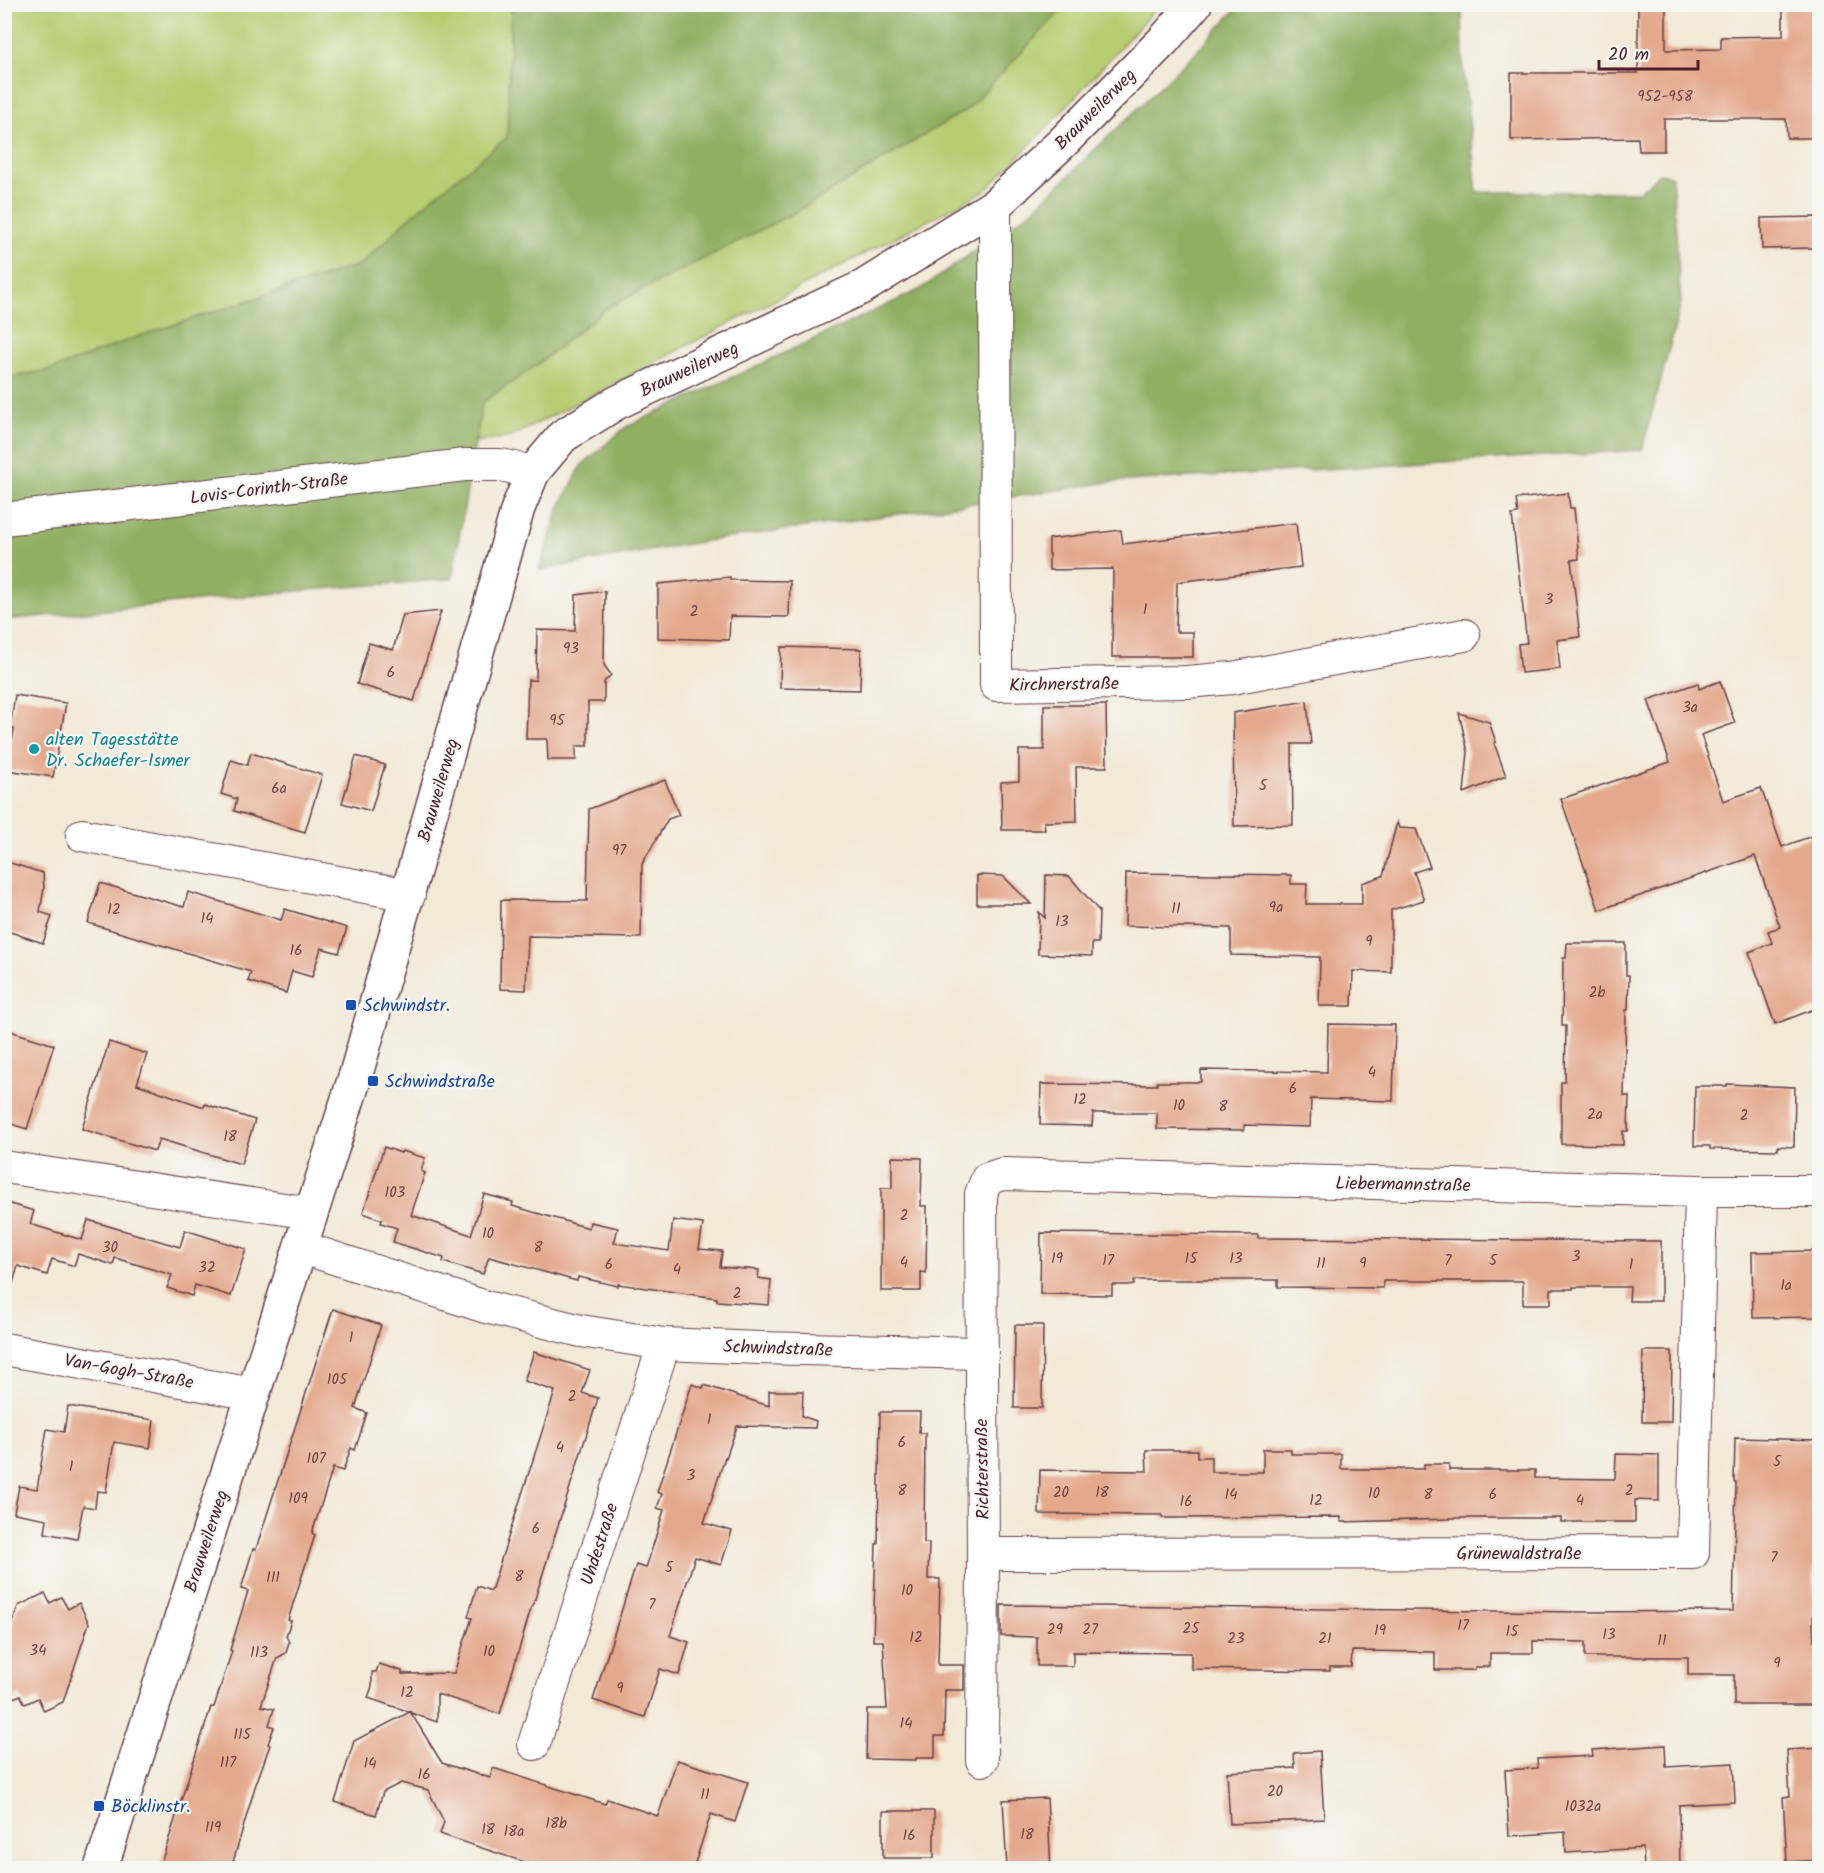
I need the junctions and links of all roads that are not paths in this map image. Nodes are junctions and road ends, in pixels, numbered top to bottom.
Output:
1 (1196, 4) edge
2 (995, 205) junction
3 (532, 472) junction
4 (4, 519) edge
5 (1464, 635) dead end
6 (82, 835) dead end
7 (408, 895) junction
8 (4, 1167) edge
9 (987, 1179) joint
10 (1701, 1191) junction
11 (1820, 1191) edge
12 (311, 1213) junction
13 (300, 1247) junction
14 (664, 1344) junction
15 (4, 1349) edge
16 (981, 1353) junction
17 (253, 1394) junction
18 (983, 1554) junction
19 (534, 1743) dead end
20 (982, 1761) dead end
21 (101, 1869) edge

1 - 2 street, Brauweilerweg
2 - 3 street, Brauweilerweg
2 - 5 street, Kirchnerstraße
3 - 4 street, Lovis-Corinth-Straße
3 - 7 street, Brauweilerweg
6 - 7 street
7 - 12 street, Brauweilerweg
8 - 12 street
9 - 10 street, Liebermannstraße
9 - 16 street, Richterstraße
10 - 11 street, Liebermannstraße
10 - 18 street, Grünewaldstraße
12 - 13 street, Brauweilerweg
13 - 14 street, Schwindstraße
13 - 17 street, Brauweilerweg
14 - 16 street, Schwindstraße
14 - 19 street, Uhdestraße
15 - 17 street, Van-Gogh-Straße
16 - 18 street, Richterstraße
17 - 21 street, Brauweilerweg
18 - 20 street, Richterstraße

